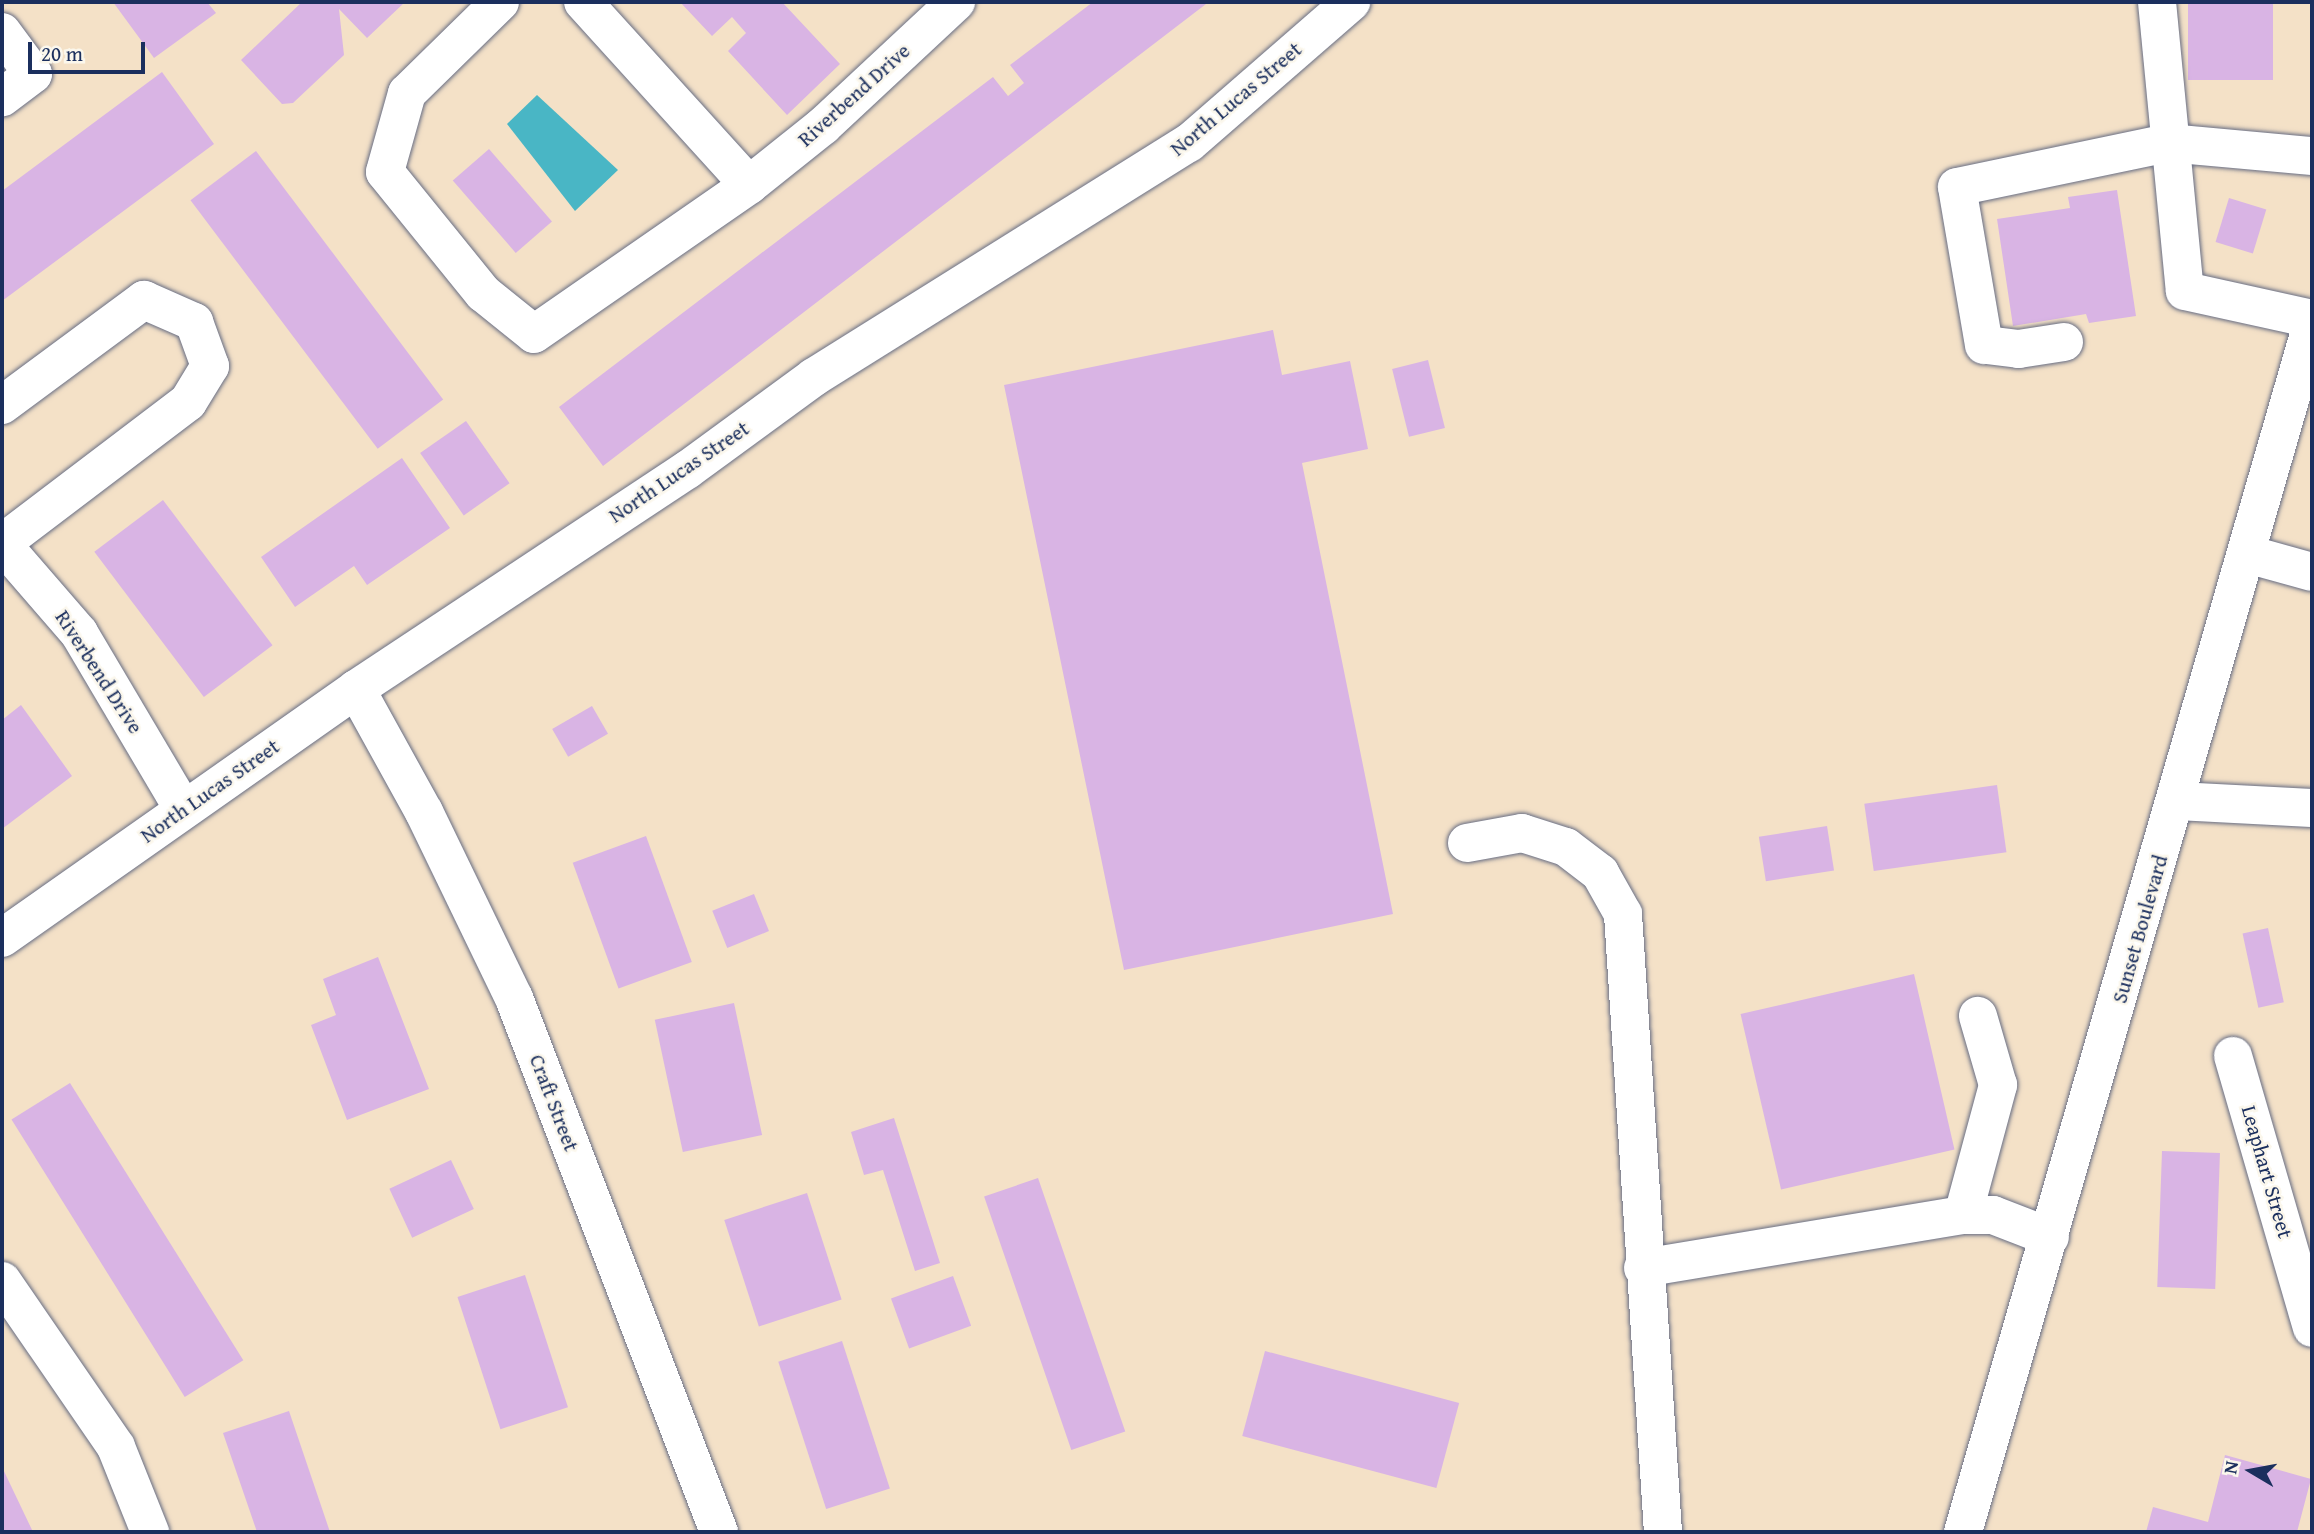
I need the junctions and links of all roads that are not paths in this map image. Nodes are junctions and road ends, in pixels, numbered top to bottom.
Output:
1 (500, 2) edge
2 (583, 2) edge
3 (956, 2) edge
4 (1351, 2) edge
5 (2157, 2) edge
6 (2, 32) edge
7 (2, 97) edge
8 (2168, 143) junction
9 (2312, 156) edge
10 (749, 185) junction
11 (2312, 322) edge
12 (2064, 342) dead end
13 (2, 405) edge
14 (2247, 554) junction
15 (8, 561) edge
16 (2312, 572) edge
17 (356, 689) junction
18 (2177, 801) junction
19 (2312, 808) edge
20 (183, 809) junction
21 (1467, 843) dead end
22 (2, 938) edge
23 (1978, 1016) dead end
24 (2233, 1056) dead end
25 (1963, 1215) junction
26 (2050, 1237) junction
27 (1643, 1268) junction
28 (2, 1281) edge
29 (2312, 1328) edge
30 (150, 1532) edge
31 (719, 1532) edge
32 (1663, 1532) edge
33 (1963, 1532) edge

1 - 10 street, Riverbend Drive
2 - 10 street
3 - 10 street, Riverbend Drive
4 - 17 street, North Lucas Street
5 - 8 street
6 - 7 street
8 - 9 street
8 - 11 street
8 - 12 street
11 - 14 street, Sunset Boulevard
13 - 15 street
14 - 16 street
14 - 18 street, Sunset Boulevard
15 - 20 street, Riverbend Drive
17 - 20 street, North Lucas Street
17 - 31 street, Craft Street
18 - 19 street
18 - 26 street, Sunset Boulevard
20 - 22 street, North Lucas Street
21 - 27 street
23 - 25 street
24 - 29 street, Leaphart Street
25 - 26 street
25 - 27 street
26 - 33 street, Sunset Boulevard
27 - 32 street
28 - 30 street

